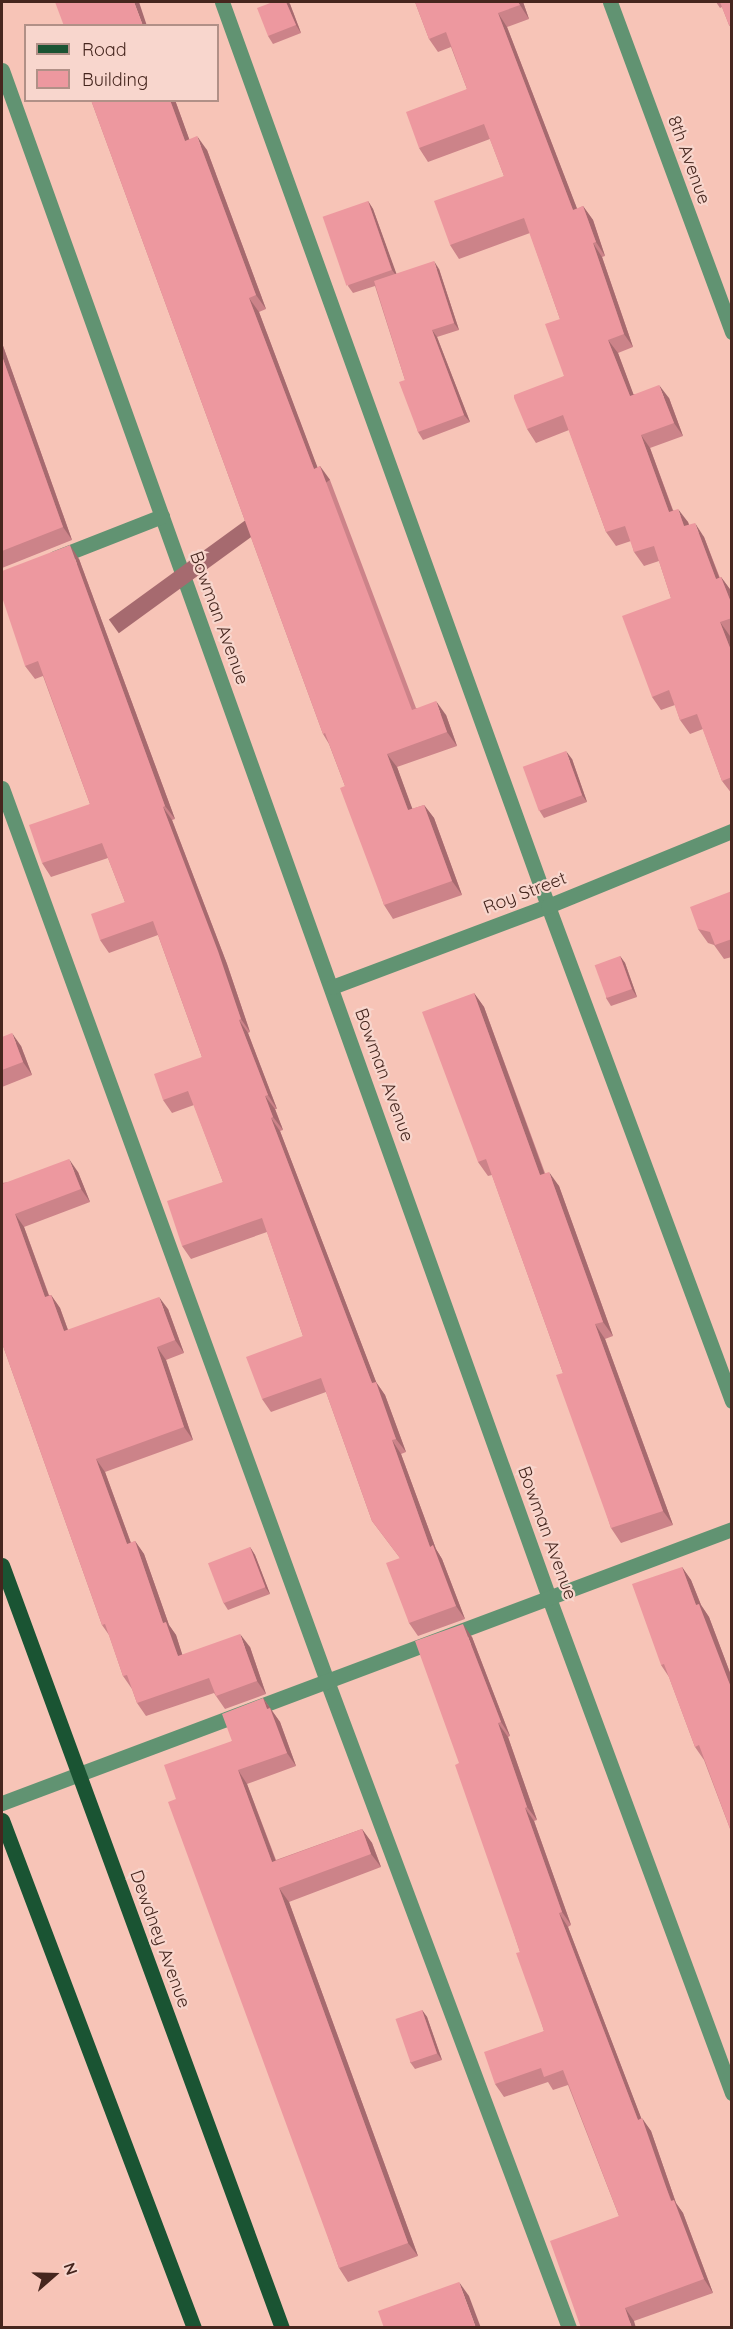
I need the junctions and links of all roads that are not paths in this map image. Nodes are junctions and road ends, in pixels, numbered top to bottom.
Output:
1 (222, 2) edge
2 (610, 2) edge
3 (2, 70) edge
4 (732, 333) edge
5 (162, 516) junction
6 (44, 562) edge
7 (2, 788) edge
8 (732, 831) edge
9 (548, 906) junction
10 (332, 987) junction
11 (732, 1401) edge
12 (732, 1529) edge
13 (2, 1564) edge
14 (549, 1598) junction
15 (327, 1681) junction
16 (79, 1774) junction
17 (2, 1803) edge
18 (2, 1820) edge
19 (732, 2093) edge
20 (194, 2328) edge
21 (282, 2328) edge
22 (569, 2328) edge

1 - 9 street
2 - 4 street, 8th Avenue
3 - 5 street, Bowman Avenue
5 - 6 street
5 - 10 street, Bowman Avenue
7 - 15 street
8 - 9 street, Roy Street
9 - 10 street, Roy Street
9 - 11 street
10 - 14 street, Bowman Avenue
12 - 14 street
13 - 16 main road, Dewdney Avenue
14 - 15 street
14 - 19 street, Bowman Avenue
15 - 16 street
15 - 22 street
16 - 17 street
16 - 21 main road, Dewdney Avenue
18 - 20 main road

